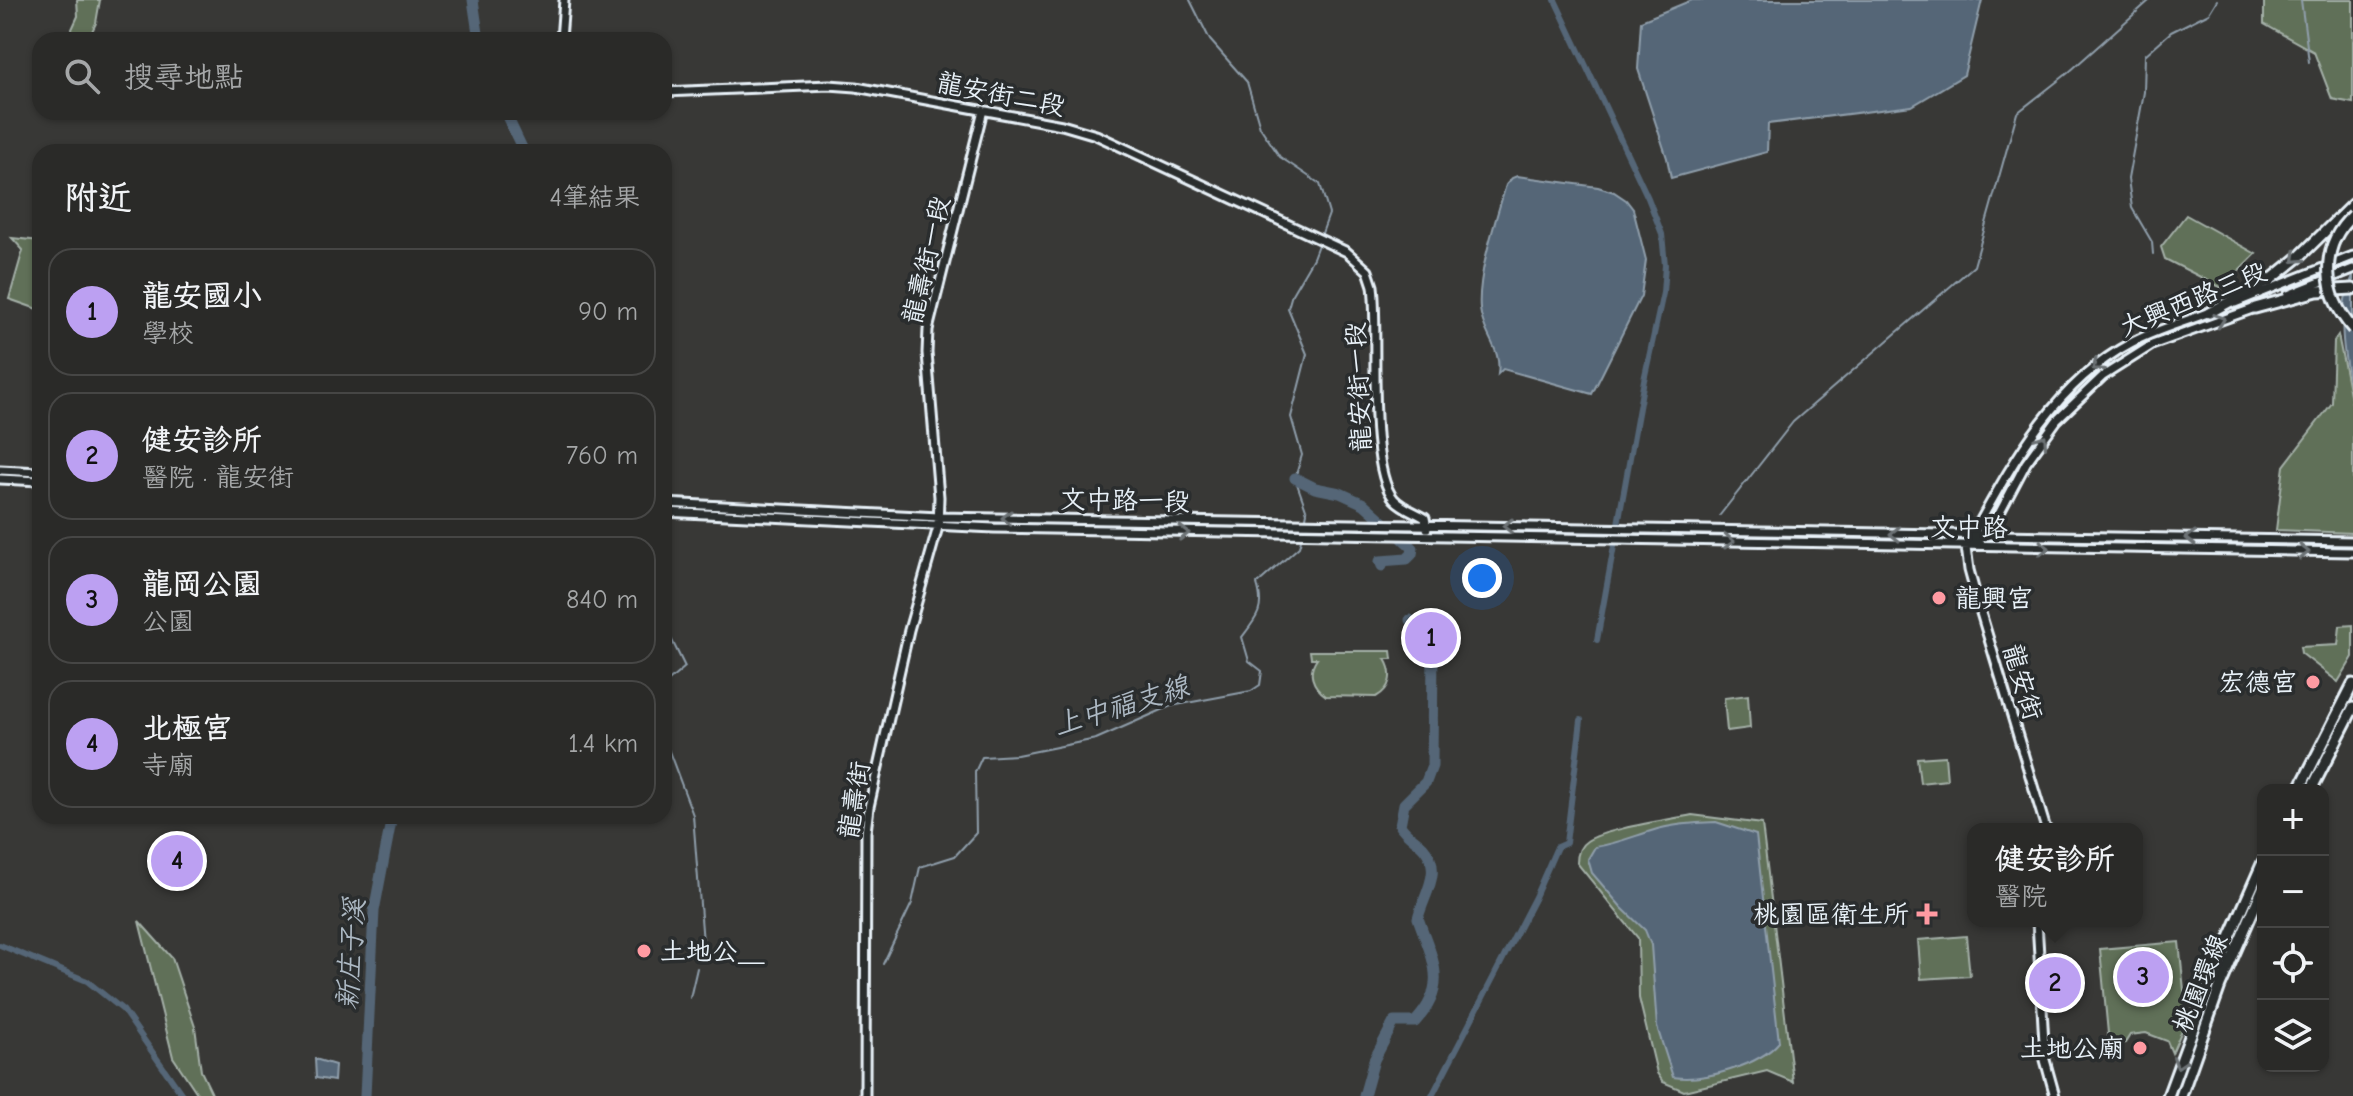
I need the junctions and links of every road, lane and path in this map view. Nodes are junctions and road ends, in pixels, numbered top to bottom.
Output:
1 (564, 0) edge
2 (562, 32) edge
3 (672, 92) edge
4 (983, 110) junction
5 (2353, 204) edge
6 (2353, 215) edge
7 (1323, 241) joint
8 (2353, 256) edge
9 (2353, 269) edge
10 (2353, 289) edge
11 (2255, 308) junction
12 (2209, 313) junction
13 (2353, 329) edge
14 (0, 470) edge
15 (32, 472) edge
16 (0, 479) edge
17 (32, 481) edge
18 (672, 504) edge
19 (776, 509) junction
20 (717, 511) junction
21 (672, 512) edge
22 (939, 517) junction
23 (776, 518) junction
24 (1135, 520) junction
25 (1428, 525) junction
26 (938, 527) junction
27 (1586, 527) joint
28 (1695, 530) junction
29 (1135, 532) junction
30 (1424, 535) junction
31 (1973, 535) junction
32 (1988, 535) junction
33 (1584, 539) joint
34 (1695, 540) junction
35 (2353, 541) edge
36 (1966, 547) junction
37 (2353, 552) edge
38 (2353, 684) edge
39 (2353, 708) edge
40 (2302, 784) edge
41 (2314, 784) edge
42 (2044, 823) edge
43 (2257, 876) edge
44 (2257, 902) edge
45 (2037, 927) edge
46 (865, 1096) edge
47 (2055, 1096) edge
48 (2168, 1096) edge
49 (2181, 1096) edge

1 - 2 street
3 - 4 street, 龍安街二段
4 - 7 street, 龍安街二段
4 - 22 street, 龍壽街一段
5 -> 12 highway
6 - 13 highway, bridge
7 - 25 street, 龍安街一段
8 - 12 street, 大興西路三段
9 - 11 street, 大興西路三段
10 - 11 highway
32 -> 11 street, 大興西路三段
12 -> 31 street, 大興西路三段
14 - 15 street
16 - 17 street
18 - 20 street, 文中路一段
19 - 20 street, 文中路一段
19 - 22 street, 文中路一段
19 - 23 street
20 - 21 street, 文中路一段
20 - 23 street, 文中路一段
24 -> 22 street, 文中路一段
22 - 26 street, 龍壽街
23 - 26 street, 文中路一段
24 - 25 street, 文中路一段
24 - 29 street
27 -> 25 street, 文中路一段
25 - 30 street
26 - 29 street, 文中路一段
26 - 46 street, 龍壽街
27 - 28 street, 文中路
31 -> 28 street, 文中路
28 - 34 street
29 -> 30 street, 文中路一段
30 - 33 street, 文中路一段
31 - 32 street, 文中路
31 - 36 street, 大興西路三段
35 -> 32 street, 文中路
32 - 36 street
33 - 34 street, 文中路
34 -> 36 street, 文中路
36 -> 37 street, 文中路
36 - 42 street, 龍安街
38 - 40 highway
39 - 41 highway
43 -> 48 highway, 桃園環線
44 - 49 highway, 桃園環線
45 - 47 street

